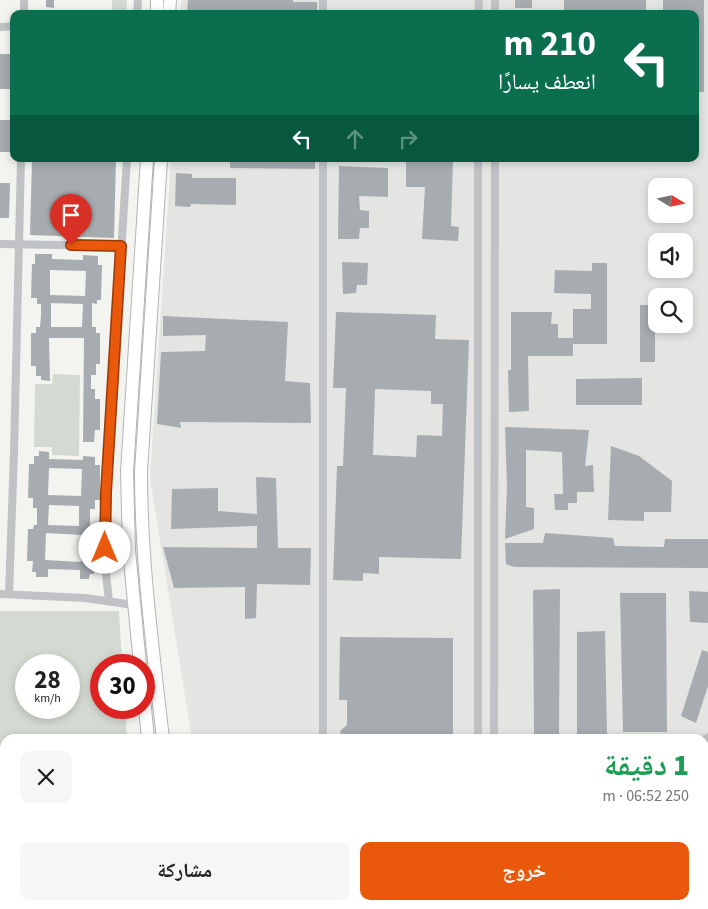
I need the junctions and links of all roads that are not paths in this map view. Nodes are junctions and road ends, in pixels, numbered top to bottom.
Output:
1 (22, 162) edge
2 (127, 162) edge
3 (147, 162) edge
4 (161, 162) edge
5 (323, 162) edge
6 (478, 162) edge
7 (494, 162) edge
8 (0, 244) edge
9 (20, 244) junction
10 (121, 246) junction
11 (478, 438) junction
12 (494, 438) junction
13 (0, 594) edge
14 (9, 594) junction
15 (109, 601) junction
16 (134, 605) junction
17 (139, 654) edge
18 (146, 719) edge
19 (148, 734) edge
20 (162, 734) edge
21 (324, 734) edge
22 (478, 734) edge
23 (494, 734) edge

1 - 9 street
2 - 10 street
3 - 16 main road
4 - 20 main road
5 - 21 street
6 - 11 street
7 - 12 street
8 - 9 street
9 - 10 street
9 - 14 street
10 - 15 street
11 - 12 street
11 - 22 street
12 - 23 street
13 - 14 street
14 - 15 street
15 - 16 street
16 - 17 main road
18 - 19 main road

